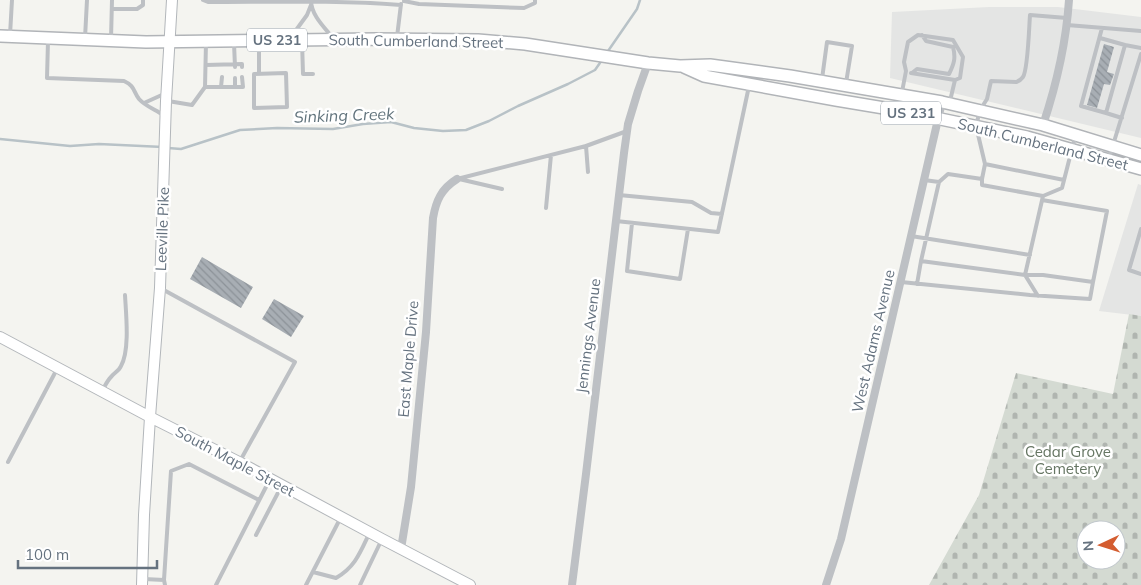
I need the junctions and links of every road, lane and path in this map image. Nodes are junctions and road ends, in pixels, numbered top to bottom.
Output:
1 (12, 0) edge
2 (87, 0) edge
3 (112, 0) edge
4 (143, 0) edge
5 (172, 0) edge
6 (203, 0) edge
7 (404, 0) edge
8 (509, 0) edge
9 (535, 0) edge
10 (1069, 0) edge
11 (214, 1) edge
12 (225, 1) edge
13 (237, 1) edge
14 (248, 1) edge
15 (260, 1) edge
16 (270, 1) edge
17 (283, 1) edge
18 (311, 2) edge
19 (401, 5) junction
20 (508, 7) junction
21 (112, 9) junction
22 (1068, 22) junction
23 (1102, 28) junction
24 (1141, 31) edge
25 (921, 35) junction
26 (5, 37) edge
27 (48, 38) junction
28 (1100, 38) junction
29 (335, 39) junction
30 (397, 39) junction
31 (85, 40) junction
32 (259, 40) junction
33 (289, 40) junction
34 (302, 40) junction
35 (111, 41) junction
36 (234, 41) junction
37 (170, 42) junction
38 (206, 42) junction
39 (1125, 45) junction
40 (1141, 48) edge
41 (1141, 54) edge
42 (648, 63) junction
43 (206, 65) junction
44 (235, 65) junction
45 (680, 66) junction
46 (242, 67) dead end
47 (906, 71) junction
48 (912, 73) junction
49 (260, 74) junction
50 (313, 74) dead end
51 (222, 77) dead end
52 (242, 77) dead end
53 (235, 78) dead end
54 (955, 80) junction
55 (821, 81) junction
56 (750, 84) junction
57 (846, 85) junction
58 (205, 87) junction
59 (221, 87) junction
60 (235, 87) junction
61 (902, 94) junction
62 (166, 97) junction
63 (946, 102) junction
64 (144, 103) junction
65 (980, 110) junction
66 (1106, 113) junction
67 (165, 116) junction
68 (938, 118) junction
69 (1122, 118) junction
70 (1043, 125) junction
71 (976, 126) junction
72 (627, 131) junction
73 (1076, 135) junction
74 (586, 146) junction
75 (1112, 146) junction
76 (1072, 150) junction
77 (551, 155) junction
78 (1141, 155) edge
79 (1108, 160) junction
80 (985, 164) junction
81 (1141, 169) edge
82 (588, 172) dead end
83 (457, 179) junction
84 (982, 179) junction
85 (924, 180) junction
86 (1064, 180) junction
87 (939, 182) junction
88 (502, 189) dead end
89 (619, 195) junction
90 (1043, 198) junction
91 (546, 208) dead end
92 (722, 214) junction
93 (616, 221) junction
94 (632, 223) junction
95 (688, 229) junction
96 (1141, 229) edge
97 (911, 236) junction
98 (926, 239) junction
99 (1030, 255) junction
100 (921, 261) junction
101 (1141, 274) edge
102 (1025, 275) junction
103 (900, 282) junction
104 (1093, 282) junction
105 (917, 284) junction
106 (160, 288) junction
107 (125, 296) dead end
108 (1038, 296) junction
109 (0, 337) edge
110 (58, 368) junction
111 (102, 390) junction
112 (150, 416) junction
113 (8, 462) dead end
114 (239, 462) junction
115 (270, 479) junction
116 (282, 485) junction
117 (259, 500) junction
118 (341, 517) junction
119 (369, 532) junction
120 (256, 535) dead end
121 (382, 539) junction
122 (401, 549) junction
123 (313, 572) junction
124 (142, 582) edge
125 (164, 582) edge
126 (468, 584) edge
127 (216, 585) edge
128 (306, 585) edge
129 (360, 585) edge
130 (572, 585) edge
131 (826, 585) edge

1 - 26 lane
2 - 31 lane
3 - 21 lane
4 - 21 lane
5 - 37 street, Leeville Pike
6 - 11 lane
7 - 19 lane
7 - 20 lane
8 - 20 lane
9 - 20 lane
10 - 22 street
11 - 12 lane
12 - 13 lane
13 - 14 lane
14 - 15 lane
15 - 16 lane
16 - 17 lane
17 - 18 lane
18 - 19 lane
18 - 29 lane
18 - 33 lane
19 - 30 lane
21 - 35 lane
22 - 23 lane
22 - 65 lane
22 - 70 street
23 - 24 lane
23 - 28 lane
25 - 47 lane
25 - 48 lane
25 - 54 lane
26 - 27 main road, South Cumberland Street / US 231
27 - 31 main road, South Cumberland Street / US 231
27 - 64 lane
28 - 39 lane
28 - 66 lane
29 - 30 main road, South Cumberland Street / US 231
29 - 34 main road, South Cumberland Street / US 231
30 - 42 main road, South Cumberland Street / US 231
31 - 35 main road, South Cumberland Street / US 231
32 - 33 main road, South Cumberland Street / US 231
32 - 36 main road, South Cumberland Street / US 231
32 - 49 lane
33 - 34 main road, South Cumberland Street / US 231
34 - 50 lane
35 - 37 main road, South Cumberland Street / US 231
36 - 38 main road, South Cumberland Street / US 231
36 - 44 lane
37 - 38 main road, South Cumberland Street / US 231
37 - 62 street, Leeville Pike
38 - 43 lane
39 - 40 lane
39 - 66 lane
41 - 69 lane
42 - 45 main road, South Cumberland Street / US 231
42 - 72 street, Jennings Avenue
43 - 44 lane
43 - 58 lane
44 - 46 lane
45 - 55 main road, South Cumberland Street / US 231
45 - 56 main road, South Cumberland Street / US 231
47 - 48 lane
47 - 61 lane
48 - 54 lane
49 - 49 lane
51 - 59 lane
52 - 60 lane
53 - 60 lane
54 - 63 lane
55 - 57 main road, South Cumberland Street / US 231
55 - 57 lane
56 - 68 main road, South Cumberland Street / US 231
56 - 92 lane
57 - 61 main road, South Cumberland Street / US 231
58 - 59 lane
58 - 62 lane
59 - 60 lane
61 - 63 main road, South Cumberland Street / US 231
62 - 64 lane
62 - 67 street, Leeville Pike
63 - 65 main road, South Cumberland Street / US 231
63 - 68 street, West Adams Avenue
64 - 67 lane
65 - 70 main road, South Cumberland Street / US 231
65 - 71 lane
66 - 69 lane
67 - 106 street, Leeville Pike
68 - 71 main road, South Cumberland Street / US 231
68 - 85 street, West Adams Avenue
69 - 75 lane
70 - 73 main road, South Cumberland Street / US 231
71 - 76 main road, South Cumberland Street / US 231
71 - 80 lane
72 - 74 lane
72 - 89 street, Jennings Avenue
73 - 75 main road, South Cumberland Street / US 231
73 - 76 lane
74 - 77 lane
74 - 82 lane
75 - 78 main road, South Cumberland Street / US 231
75 - 79 lane
76 - 79 main road, South Cumberland Street / US 231
76 - 86 lane
77 - 83 lane
77 - 91 lane
79 - 81 main road, South Cumberland Street / US 231
80 - 84 lane
80 - 86 lane
83 - 88 lane
83 - 122 street, East Maple Drive
84 - 87 lane
84 - 90 lane
85 - 87 lane
85 - 97 street, West Adams Avenue
86 - 90 lane
87 - 98 lane
89 - 92 lane
89 - 93 street, Jennings Avenue
90 - 99 lane
90 - 104 lane
92 - 95 lane
93 - 94 lane
93 - 130 street, Jennings Avenue
94 - 95 lane
94 - 95 lane
96 - 101 lane
97 - 98 lane
97 - 103 street, West Adams Avenue
98 - 99 lane
98 - 100 lane
99 - 102 lane
100 - 102 lane
100 - 105 lane
102 - 104 lane
102 - 108 lane
103 - 105 lane
103 - 131 street, West Adams Avenue
104 - 108 lane
105 - 108 lane
106 - 112 street, Leeville Pike
106 - 114 lane
107 - 111 lane
109 - 110 street, South Maple Street
110 - 111 street, South Maple Street
110 - 113 lane
111 - 112 street, South Maple Street
112 - 114 street, South Maple Street
112 - 124 street, Leeville Pike
114 - 115 street, South Maple Street
115 - 116 street, South Maple Street
115 - 117 lane
116 - 118 street, South Maple Street
116 - 120 lane
117 - 125 lane
117 - 127 lane
118 - 119 street, South Maple Street
118 - 123 lane
119 - 121 street, South Maple Street
119 - 123 lane
121 - 122 street, South Maple Street
121 - 129 lane
122 - 126 street, South Maple Street
123 - 128 lane
124 - 125 lane

